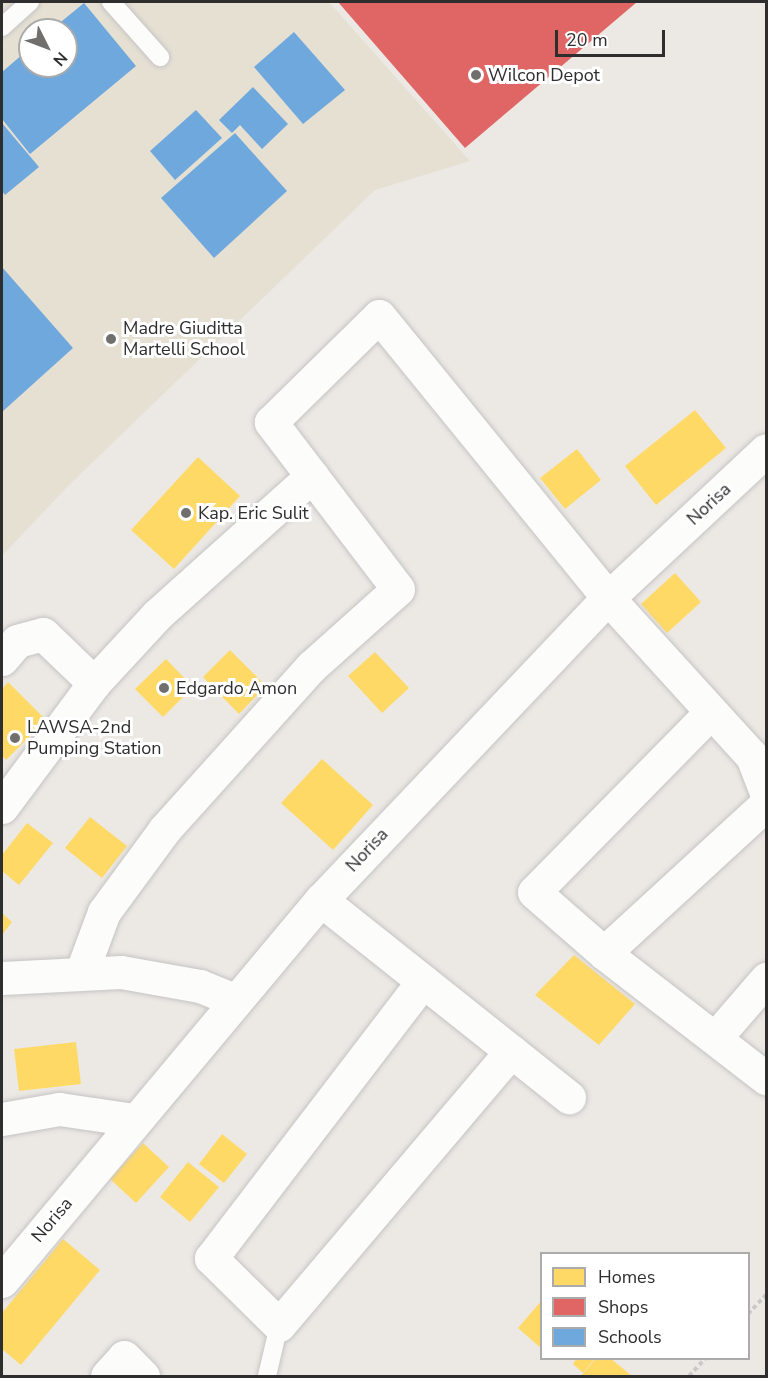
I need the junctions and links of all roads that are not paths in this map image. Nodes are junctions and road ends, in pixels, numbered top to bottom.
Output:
1 (30, 2) edge
2 (111, 2) edge
3 (2, 27) edge
4 (160, 57) dead end
5 (766, 450) edge
6 (312, 476) junction
7 (608, 598) junction
8 (2, 659) edge
9 (94, 683) junction
10 (711, 712) junction
11 (766, 792) edge
12 (5, 793) edge
13 (766, 804) edge
14 (321, 900) junction
15 (604, 953) junction
16 (82, 971) junction
17 (2, 978) edge
18 (766, 979) edge
19 (423, 981) junction
20 (235, 1000) junction
21 (716, 1037) junction
22 (511, 1051) junction
23 (766, 1078) edge
24 (568, 1097) dead end
25 (2, 1119) edge
26 (134, 1120) junction
27 (2, 1281) edge
28 (279, 1325) junction
29 (107, 1377) edge
30 (143, 1377) edge
31 (267, 1377) edge

1 - 3 lane
2 - 4 lane
5 - 7 street, Norisa
6 - 7 street
6 - 9 street
6 - 16 street
7 - 10 street
7 - 14 street, Norisa
8 - 9 street
9 - 12 street
10 - 11 street
10 - 15 street
13 - 15 street
14 - 19 street
14 - 20 street, Norisa
15 - 21 street
16 - 17 street
16 - 20 street
18 - 21 street
19 - 22 street
19 - 28 street
20 - 26 street, Norisa
21 - 23 street
22 - 24 street
22 - 28 street
25 - 26 street
26 - 27 street, Norisa
28 - 31 lane
29 - 30 street

